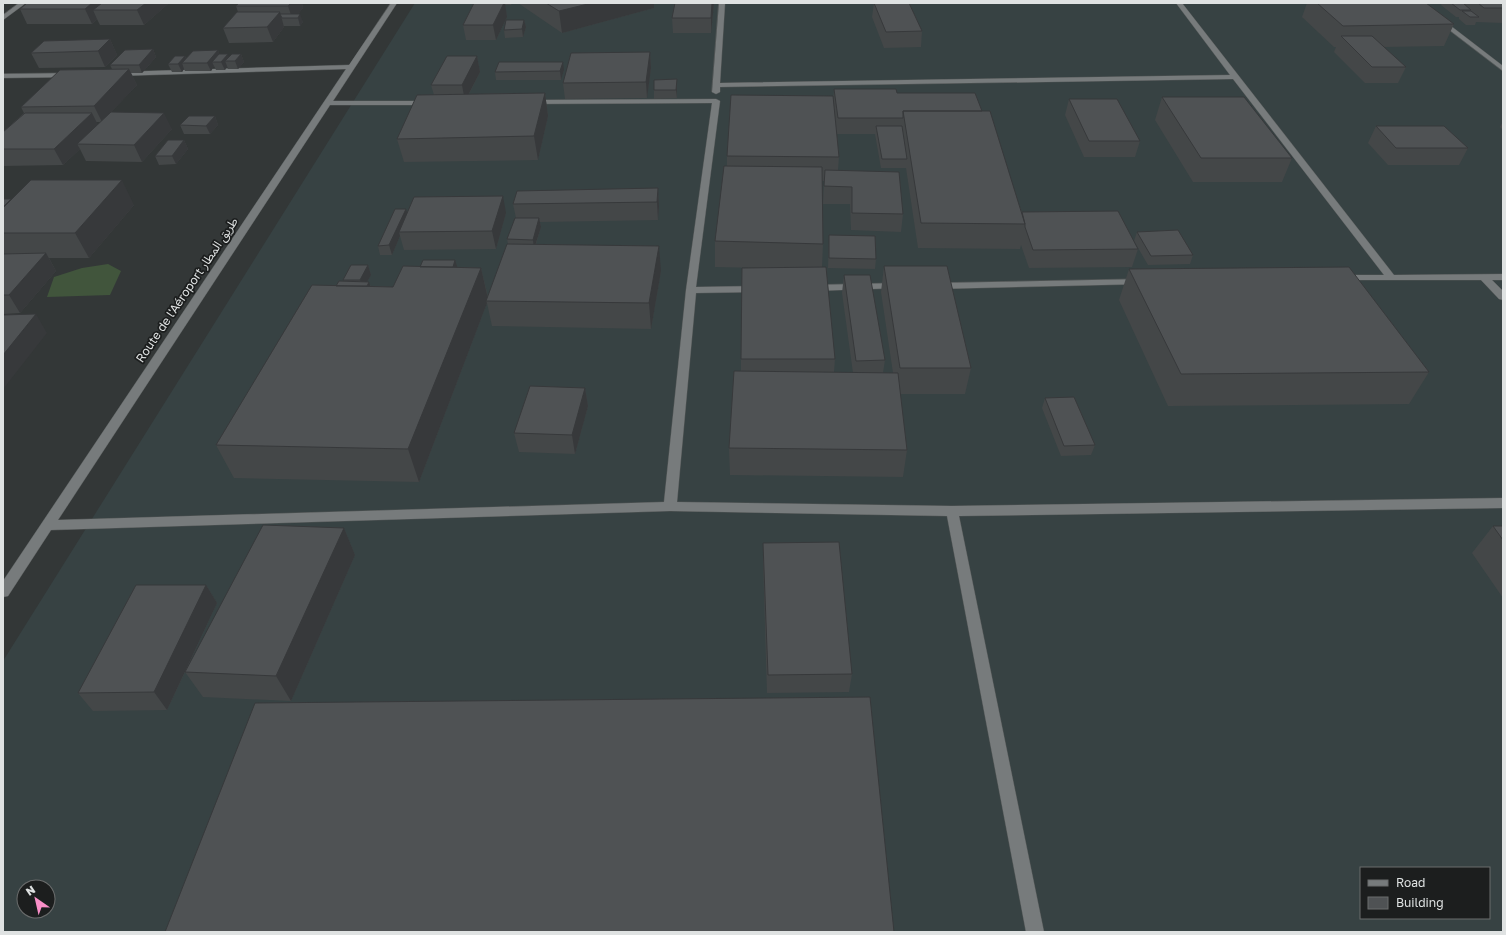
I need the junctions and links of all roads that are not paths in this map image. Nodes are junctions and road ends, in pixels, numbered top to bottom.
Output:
1 (394, 3) edge
2 (722, 3) edge
3 (1179, 3) edge
4 (1417, 3) edge
5 (21, 5) edge
6 (3, 7) edge
7 (3, 18) edge
8 (351, 67) junction
9 (1503, 69) edge
10 (76, 75) edge
11 (107, 75) edge
12 (3, 76) edge
13 (1235, 78) junction
14 (716, 85) junction
15 (716, 101) junction
16 (438, 102) edge
17 (517, 102) edge
18 (327, 103) junction
19 (1391, 277) junction
20 (1484, 277) junction
21 (1503, 277) edge
22 (1335, 278) edge
23 (1152, 282) edge
24 (906, 286) edge
25 (930, 286) edge
26 (802, 288) edge
27 (771, 289) edge
28 (691, 290) junction
29 (1503, 297) edge
30 (1503, 503) edge
31 (670, 506) junction
32 (952, 511) junction
33 (47, 525) junction
34 (3, 592) edge
35 (1035, 932) edge

1 - 8 street, Route de l'Aéroport طريق المطار
2 - 14 street
3 - 13 street
4 - 9 street
5 - 6 street
5 - 7 street
8 - 11 street
8 - 18 street, Route de l'Aéroport طريق المطار
10 - 12 street
13 - 14 street
13 - 19 street
14 - 15 street
15 - 17 street
15 - 28 street
16 - 18 street
18 - 33 street, Route de l'Aéroport طريق المطار
19 - 20 street
19 - 22 street
20 - 21 street
20 - 29 street
23 - 25 street
24 - 26 street
27 - 28 street
28 - 31 street
30 - 32 street
31 - 32 street
31 - 33 street
32 - 35 street
33 - 34 street, Route de l'Aéroport طريق المطار

